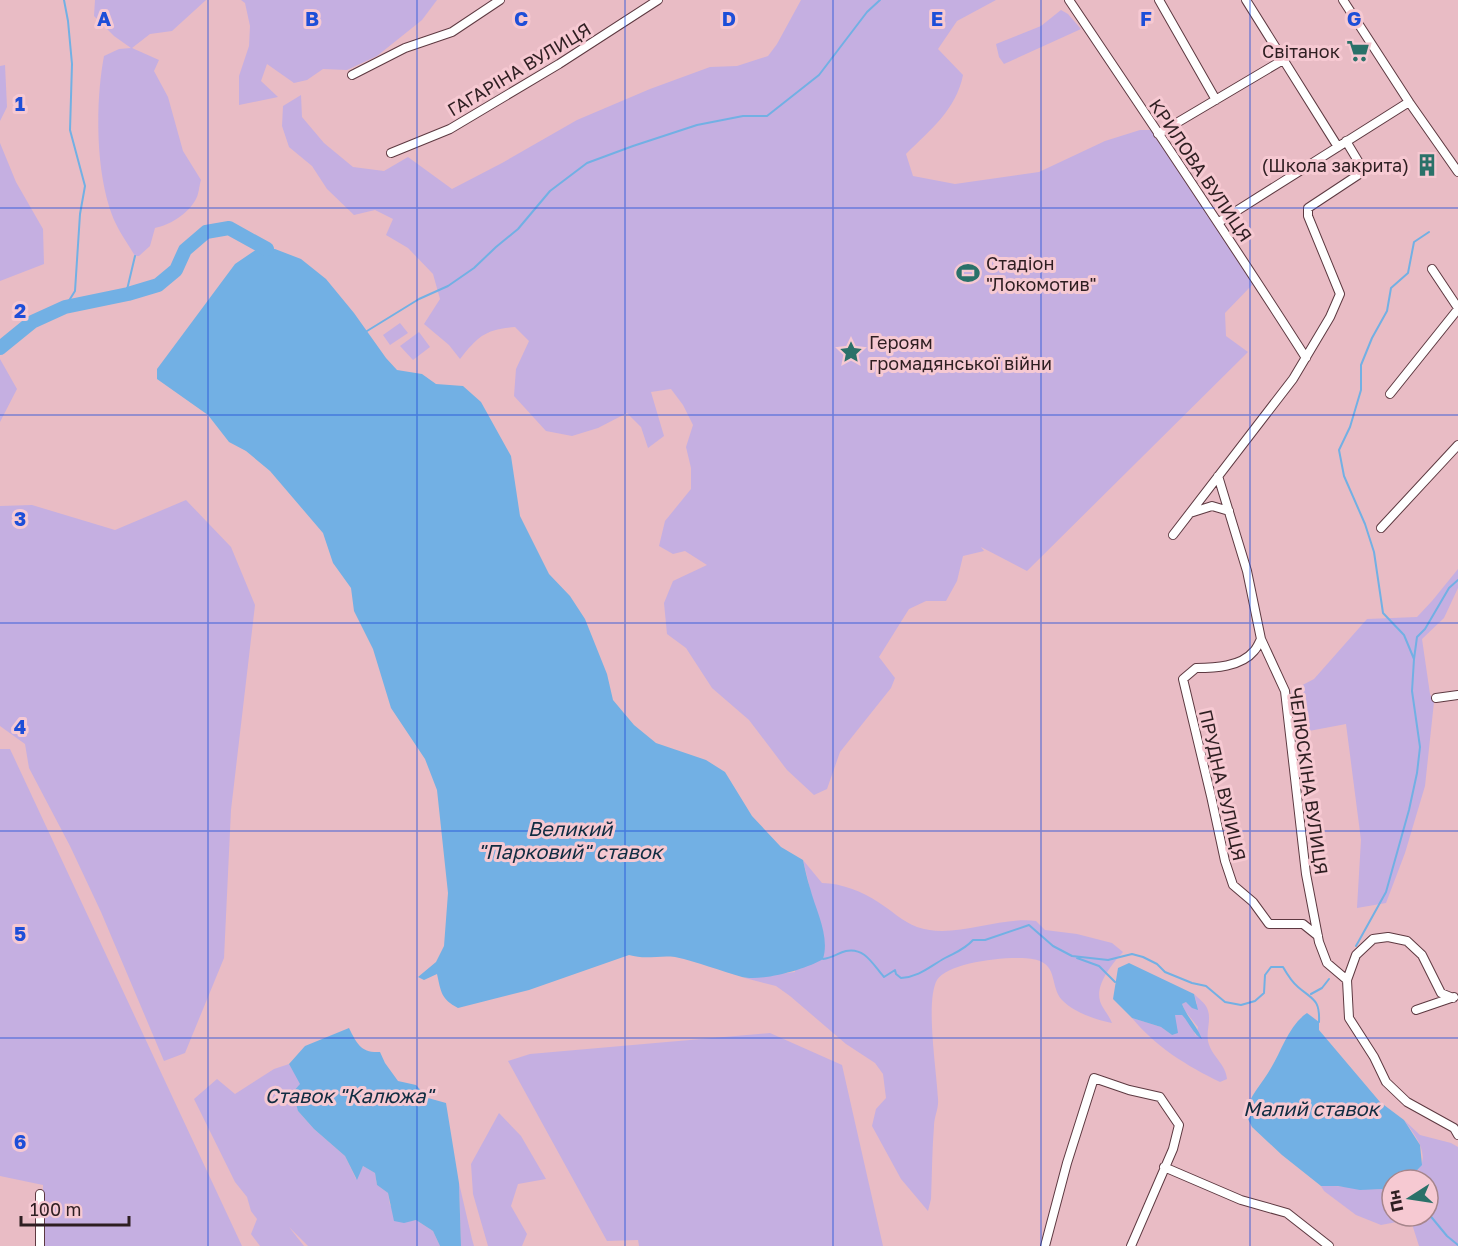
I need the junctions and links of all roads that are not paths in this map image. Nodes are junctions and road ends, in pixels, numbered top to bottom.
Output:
1 (500, 0) edge
2 (658, 0) edge
3 (1069, 0) edge
4 (1159, 0) edge
5 (1246, 0) edge
6 (1343, 0) edge
7 (1283, 60) junction
8 (352, 75) dead end
9 (1216, 100) junction
10 (1409, 102) junction
11 (1158, 134) junction
12 (1346, 141) junction
13 (1338, 147) junction
14 (391, 153) dead end
15 (1458, 172) edge
16 (1219, 222) junction
17 (1432, 268) dead end
18 (1458, 308) edge
19 (1306, 358) junction
20 (1390, 394) dead end
21 (1458, 445) edge
22 (1218, 476) junction
23 (1229, 511) junction
24 (1190, 513) junction
25 (1381, 528) dead end
26 (1173, 535) dead end
27 (1261, 639) junction
28 (1458, 695) edge
29 (1436, 698) dead end
30 (1313, 913) junction
31 (1303, 924) junction
32 (1318, 936) junction
33 (1347, 980) junction
34 (1456, 997) edge
35 (1416, 1010) dead end
36 (1458, 1135) edge
37 (1164, 1167) junction
38 (40, 1194) dead end
39 (40, 1246) edge
40 (1045, 1246) edge
41 (1131, 1246) edge
42 (1329, 1246) edge

1 - 8 street
2 - 14 street, ГАГАРІНА ВУЛИЦЯ
3 - 11 street, КРИЛОВА ВУЛИЦЯ
4 - 9 street
5 - 7 street
6 - 10 street
7 - 9 street
7 - 13 street
9 - 11 street
10 - 12 street
10 - 15 street
11 - 16 street, КРИЛОВА ВУЛИЦЯ
12 - 13 street
12 - 19 street
13 - 16 street
16 - 19 street, КРИЛОВА ВУЛИЦЯ
17 - 18 street
18 - 20 street
19 - 22 street
21 - 25 street
22 - 23 street, ЧЕЛЮСКІНА ВУЛИЦЯ
22 - 24 street
23 - 24 street
23 - 27 street, ЧЕЛЮСКІНА ВУЛИЦЯ
24 - 26 street
27 - 30 street, ЧЕЛЮСКІНА ВУЛИЦЯ
27 - 31 street, ПРУДНА ВУЛИЦЯ
28 - 29 street
30 - 31 street
30 - 32 street, ЧЕЛЮСКІНА ВУЛИЦЯ
31 - 32 street
32 - 33 street, ЧЕЛЮСКІНА ВУЛИЦЯ
33 - 34 street
33 - 36 street
34 - 35 street
37 - 40 street
37 - 41 street
37 - 42 street
38 - 39 street

